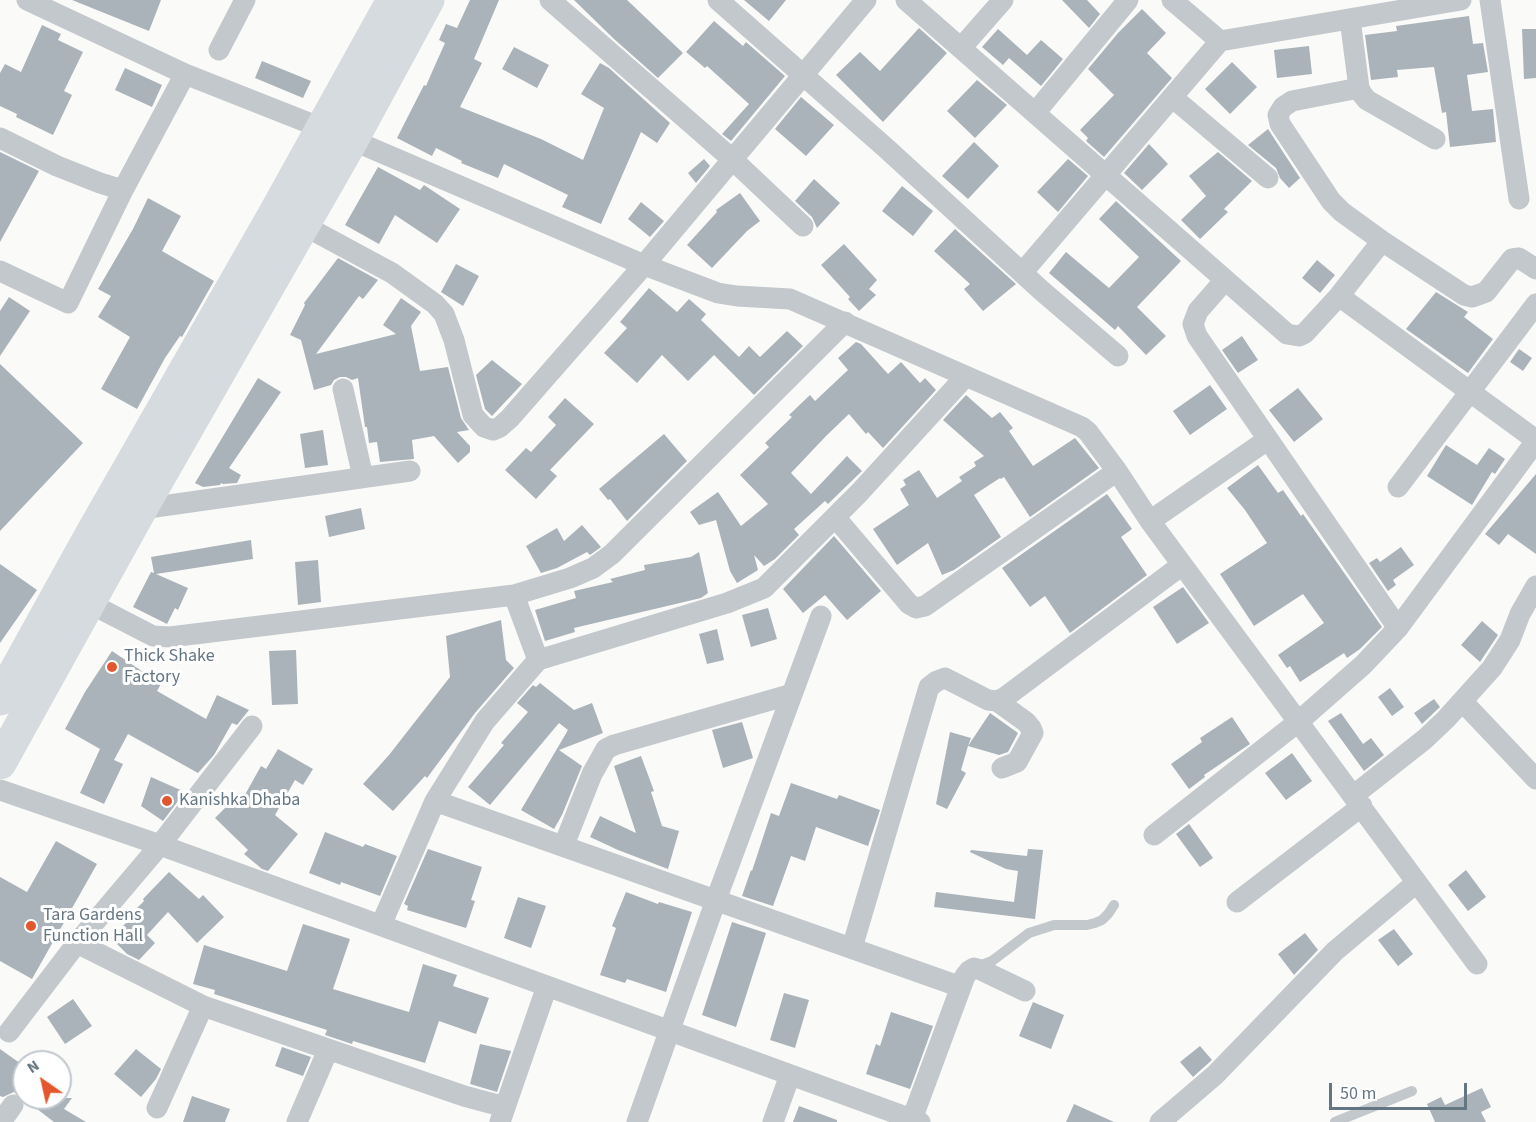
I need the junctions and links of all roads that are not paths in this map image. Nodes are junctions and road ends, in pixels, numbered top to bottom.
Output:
1 (245, 0) edge
2 (393, 0) edge
3 (428, 0) edge
4 (550, 0) edge
5 (718, 0) edge
6 (866, 0) edge
7 (906, 0) edge
8 (1003, 0) edge
9 (1128, 0) edge
10 (1172, 0) edge
11 (1461, 0) edge
12 (1490, 0) edge
13 (39, 3) edge
14 (1350, 19) junction
15 (1220, 41) junction
16 (961, 48) junction
17 (219, 50) dead end
18 (185, 74) junction
19 (803, 75) junction
20 (1359, 88) junction
21 (1172, 98) junction
22 (1035, 112) junction
23 (322, 129) junction
24 (0, 138) edge
25 (1435, 139) dead end
26 (352, 140) junction
27 (732, 159) junction
28 (1107, 174) junction
29 (1268, 178) dead end
30 (123, 190) junction
31 (1519, 199) dead end
32 (303, 225) junction
33 (803, 226) dead end
34 (1382, 242) junction
35 (644, 265) junction
36 (1536, 268) edge
37 (0, 271) edge
38 (1022, 273) junction
39 (1225, 280) junction
40 (1339, 296) junction
41 (1536, 304) edge
42 (845, 322) junction
43 (1118, 356) dead end
44 (965, 377) junction
45 (343, 389) dead end
46 (1469, 393) junction
47 (1267, 440) junction
48 (1536, 441) edge
49 (410, 471) dead end
50 (1117, 471) junction
51 (363, 477) junction
52 (1398, 487) dead end
53 (141, 509) junction
54 (835, 517) junction
55 (1150, 521) junction
56 (1182, 565) junction
57 (1536, 586) edge
58 (514, 595) junction
59 (89, 603) junction
60 (821, 616) dead end
61 (1398, 628) junction
62 (538, 660) junction
63 (792, 694) junction
64 (0, 699) edge
65 (997, 701) junction
66 (1462, 701) junction
67 (1298, 722) junction
68 (252, 726) dead end
69 (0, 763) edge
70 (1002, 768) dead end
71 (1536, 779) edge
72 (0, 790) edge
73 (1358, 800) junction
74 (435, 801) junction
75 (1154, 835) dead end
76 (160, 845) junction
77 (564, 845) junction
78 (1416, 883) junction
79 (716, 900) junction
80 (1237, 902) dead end
81 (1114, 905) dead end
82 (381, 926) junction
83 (77, 943) junction
84 (852, 948) junction
85 (1477, 964) dead end
86 (974, 968) junction
87 (547, 986) junction
88 (961, 987) junction
89 (1025, 992) dead end
90 (203, 1006) junction
91 (9, 1032) dead end
92 (670, 1032) junction
93 (328, 1050) junction
94 (790, 1075) junction
95 (1412, 1091) dead end
96 (157, 1108) dead end
97 (502, 1114) edge
98 (915, 1121) edge
99 (297, 1122) edge
100 (637, 1122) edge
101 (773, 1122) edge
102 (1160, 1122) edge
103 (1335, 1122) edge

1 - 17 street
2 - 23 main road
3 - 26 main road
4 - 27 street
5 - 19 street
6 - 19 street
7 - 16 street
8 - 16 street
9 - 22 street
10 - 15 street
11 - 14 street
12 - 31 street
13 - 18 street
14 - 15 street
14 - 20 street
15 - 21 street
16 - 22 street
18 - 23 street
18 - 30 street
19 - 27 street
19 - 38 street
20 - 25 street
20 - 34 street
21 - 28 street
21 - 29 street
22 - 28 street
23 - 26 street
23 - 64 main road
24 - 30 street
26 - 32 main road
26 - 35 street
27 - 33 street
27 - 35 street
28 - 38 street
28 - 39 street
30 - 37 street
32 - 35 street
32 - 53 main road
34 - 36 street
34 - 40 street
35 - 42 street
38 - 43 street
39 - 40 street
39 - 47 street
40 - 46 street
41 - 46 street
42 - 44 street
42 - 58 street
44 - 50 street
44 - 54 street
45 - 51 street
46 - 48 street
46 - 52 street
47 - 55 street
47 - 61 street
48 - 61 street
49 - 51 street
50 - 54 street
50 - 55 street
51 - 53 street
53 - 59 main road
54 - 62 street
55 - 56 street
56 - 65 street
56 - 67 street
57 - 66 street
58 - 59 street
58 - 62 street
59 - 69 main road
60 - 63 street
61 - 67 street
62 - 74 street
63 - 77 street
63 - 79 street
65 - 70 street
65 - 84 street
66 - 71 street
66 - 73 street
67 - 73 street
67 - 75 street
68 - 76 street
72 - 76 street
73 - 78 street
73 - 80 street
74 - 77 street
74 - 82 street
76 - 82 street
76 - 83 street
77 - 79 street
78 - 85 street
78 - 102 street
79 - 84 street
79 - 92 street
81 - 86 lane
82 - 87 street
83 - 90 street
83 - 91 street
84 - 88 street
86 - 88 street
86 - 89 street
87 - 92 street
87 - 97 street
88 - 98 street
90 - 93 street
90 - 96 street
92 - 94 street
92 - 100 street
93 - 97 street
93 - 99 street
94 - 98 street
94 - 101 street
95 - 103 lane

